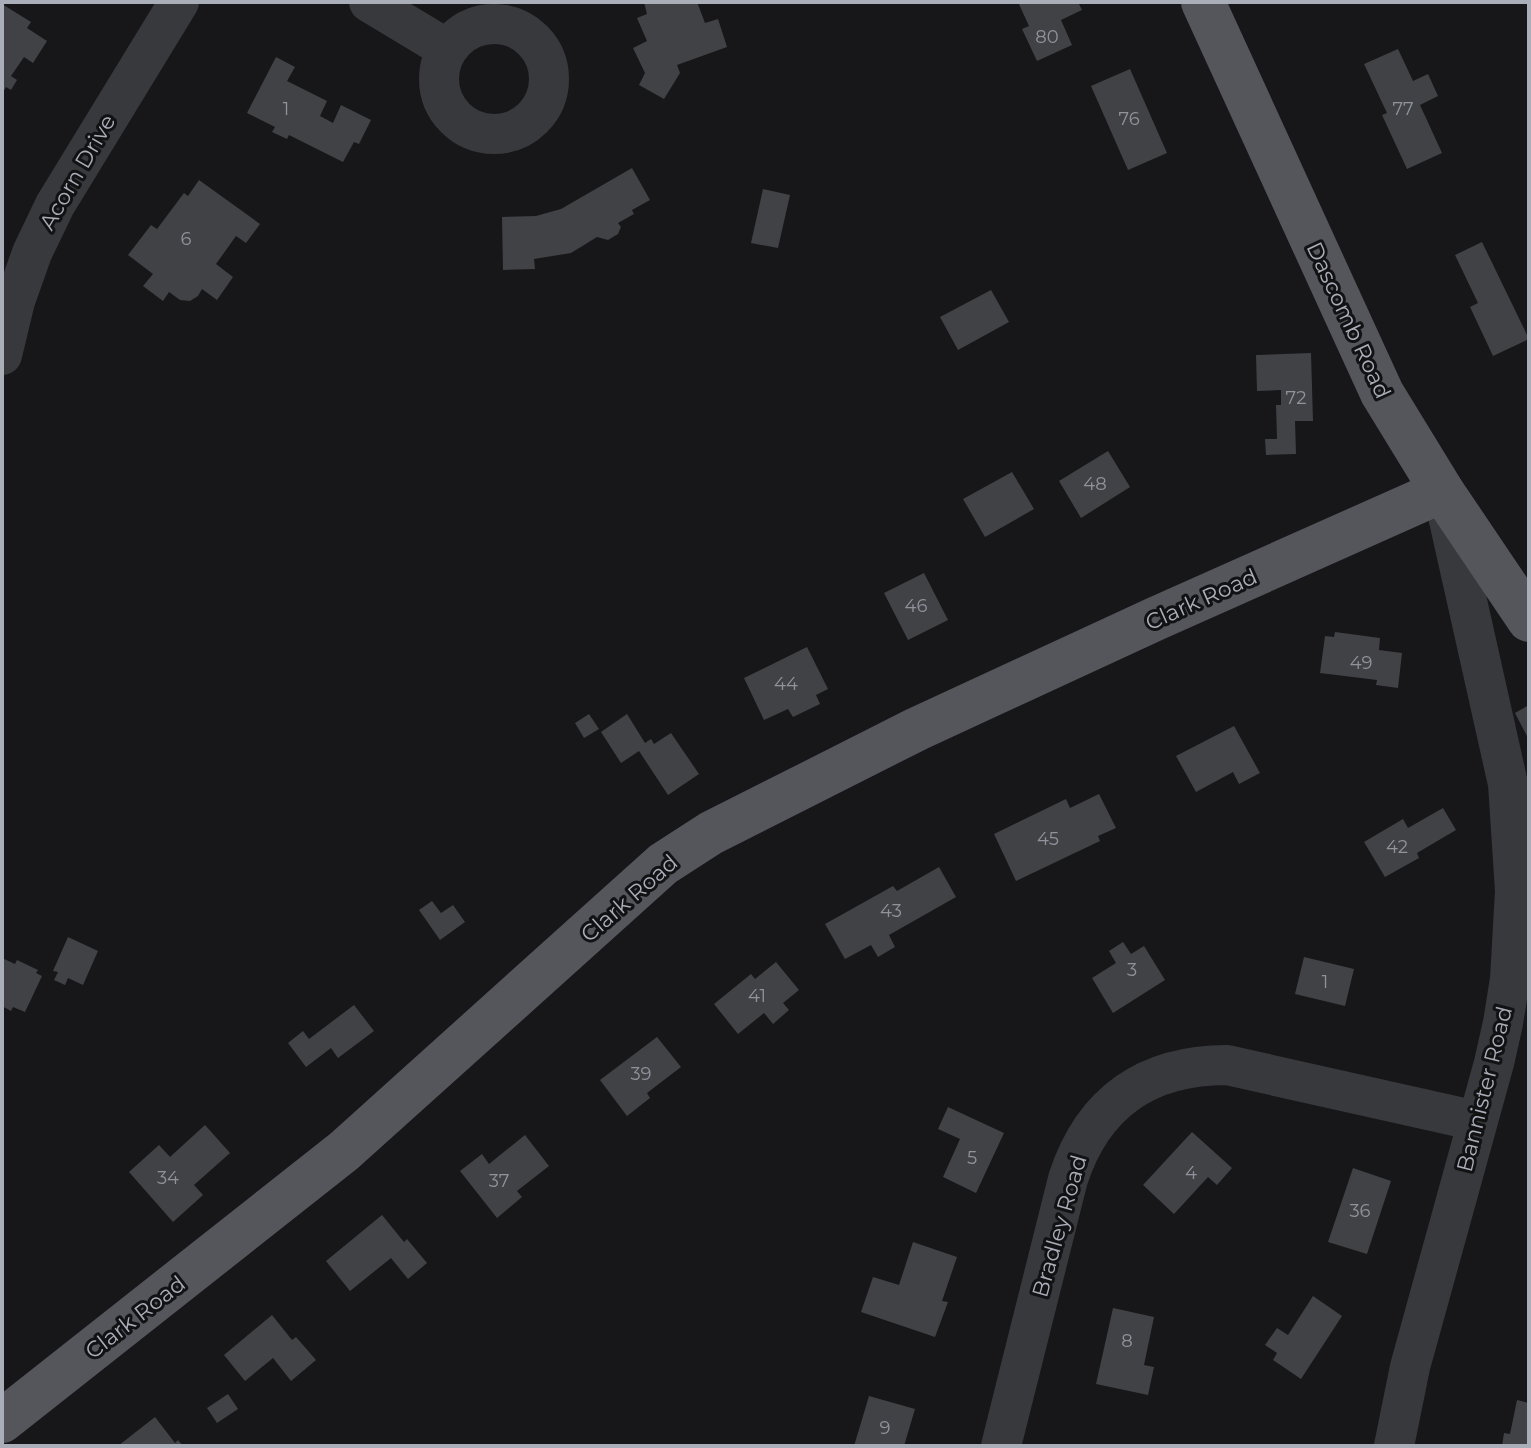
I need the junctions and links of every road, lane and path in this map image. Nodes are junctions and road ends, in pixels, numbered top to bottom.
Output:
1 (179, 2) edge
2 (369, 2) edge
3 (1203, 2) edge
4 (447, 49) dead end
5 (2, 355) edge
6 (1442, 491) junction
7 (1529, 620) edge
8 (1477, 1121) junction
9 (2, 1421) edge
10 (1001, 1446) edge
11 (1394, 1446) edge

1 - 5 street, Acorn Drive
2 - 4 street
3 - 6 main road, Dascomb Road
6 - 7 main road, Dascomb Road
6 - 8 street, Bannister Road
6 - 9 main road, Clark Road
8 - 10 street, Bradley Road
8 - 11 street, Bannister Road

